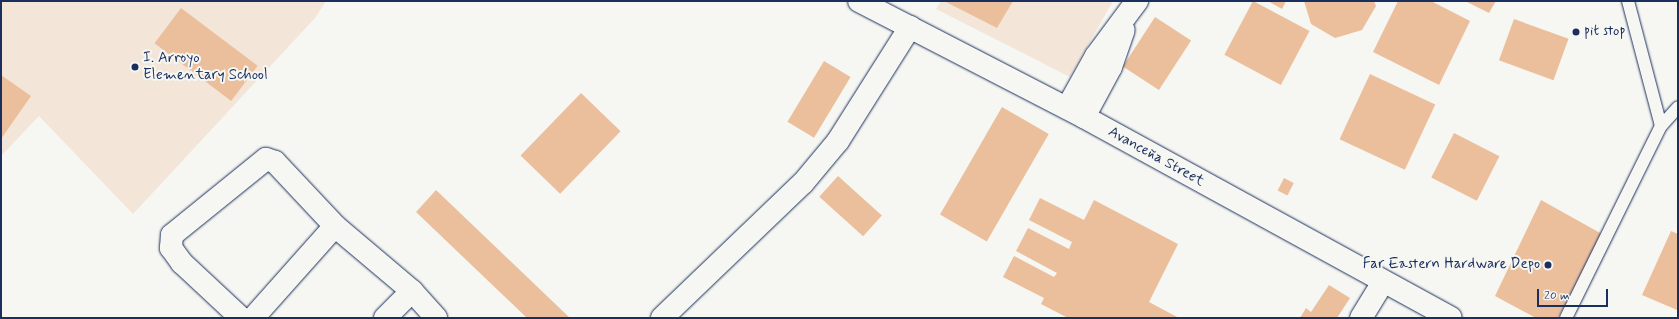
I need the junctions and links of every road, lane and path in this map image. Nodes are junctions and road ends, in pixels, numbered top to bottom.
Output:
1 (859, 1) edge
2 (1628, 1) edge
3 (1133, 8) edge
4 (910, 27) junction
5 (1678, 107) edge
6 (1075, 112) junction
7 (1661, 126) junction
8 (334, 226) junction
9 (1383, 282) junction
10 (412, 291) junction
11 (241, 318) edge
12 (253, 318) edge
13 (385, 318) edge
14 (436, 318) edge
15 (662, 318) edge
16 (1361, 318) edge
17 (1451, 318) edge
18 (1566, 318) edge

1 - 4 street, Avanceña Street
2 - 7 lane
3 - 6 street
4 - 6 street, Avanceña Street
4 - 15 street
5 - 7 lane
6 - 9 street, Avanceña Street
7 - 18 lane
8 - 10 street
8 - 11 street
8 - 12 street
9 - 16 street
9 - 17 street, Avanceña Street
10 - 13 street
10 - 14 street

